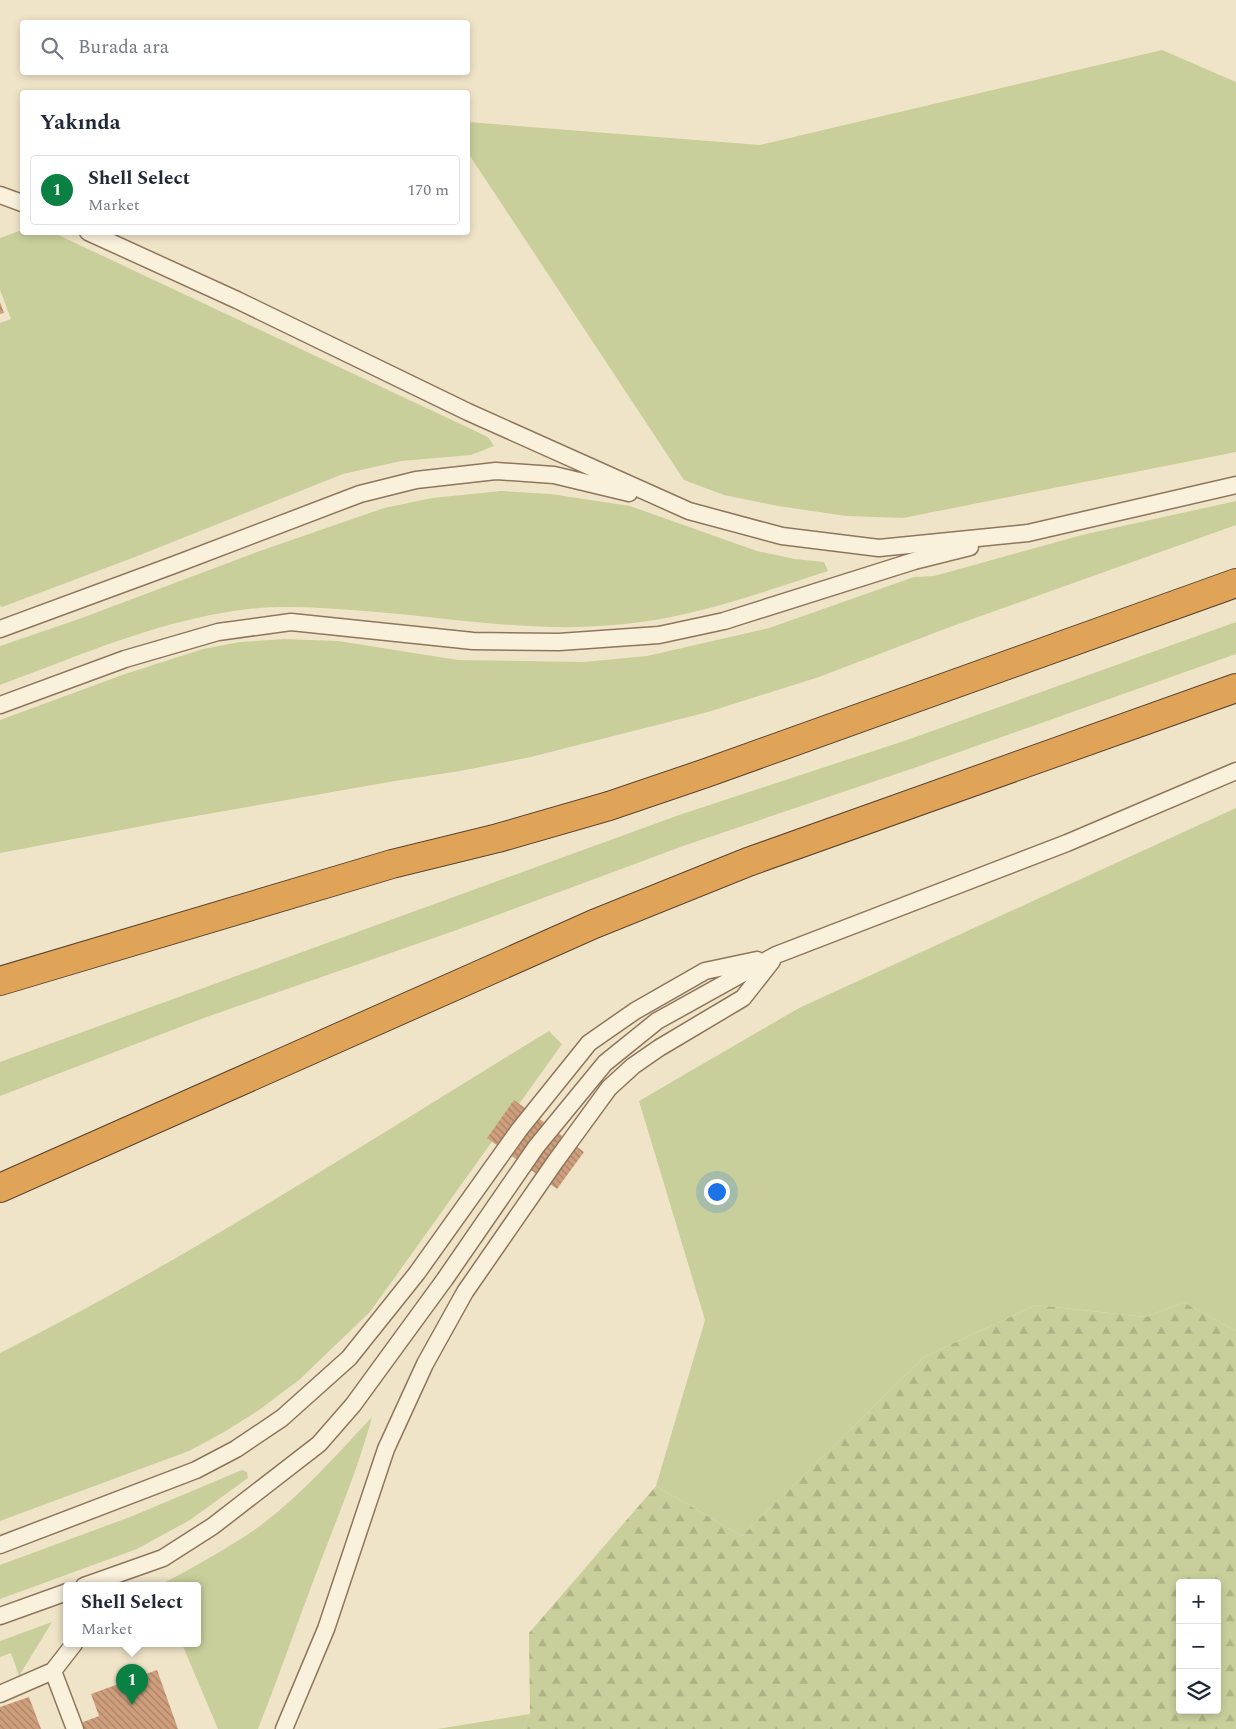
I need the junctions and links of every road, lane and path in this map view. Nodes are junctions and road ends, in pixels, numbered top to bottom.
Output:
1 (0, 194) edge
2 (20, 202) edge
3 (95, 235) edge
4 (1236, 485) edge
5 (689, 511) junction
6 (1028, 533) junction
7 (1236, 583) edge
8 (0, 629) edge
9 (1236, 688) edge
10 (0, 705) edge
11 (1236, 771) edge
12 (776, 955) junction
13 (0, 981) edge
14 (0, 1188) edge
15 (0, 1545) edge
16 (98, 1582) edge
17 (63, 1593) edge
18 (0, 1616) edge
19 (72, 1647) edge
20 (53, 1671) junction
21 (0, 1694) edge
22 (75, 1729) edge
23 (284, 1729) edge

1 - 2 lane
3 - 5 lane
4 - 6 lane
5 - 6 lane
5 - 8 lane
6 - 10 lane
7 - 13 highway
9 - 14 highway
11 - 12 lane
12 - 15 lane
12 - 16 lane
12 - 23 lane
17 - 18 lane
19 - 20 lane
20 - 21 lane
20 - 22 lane

